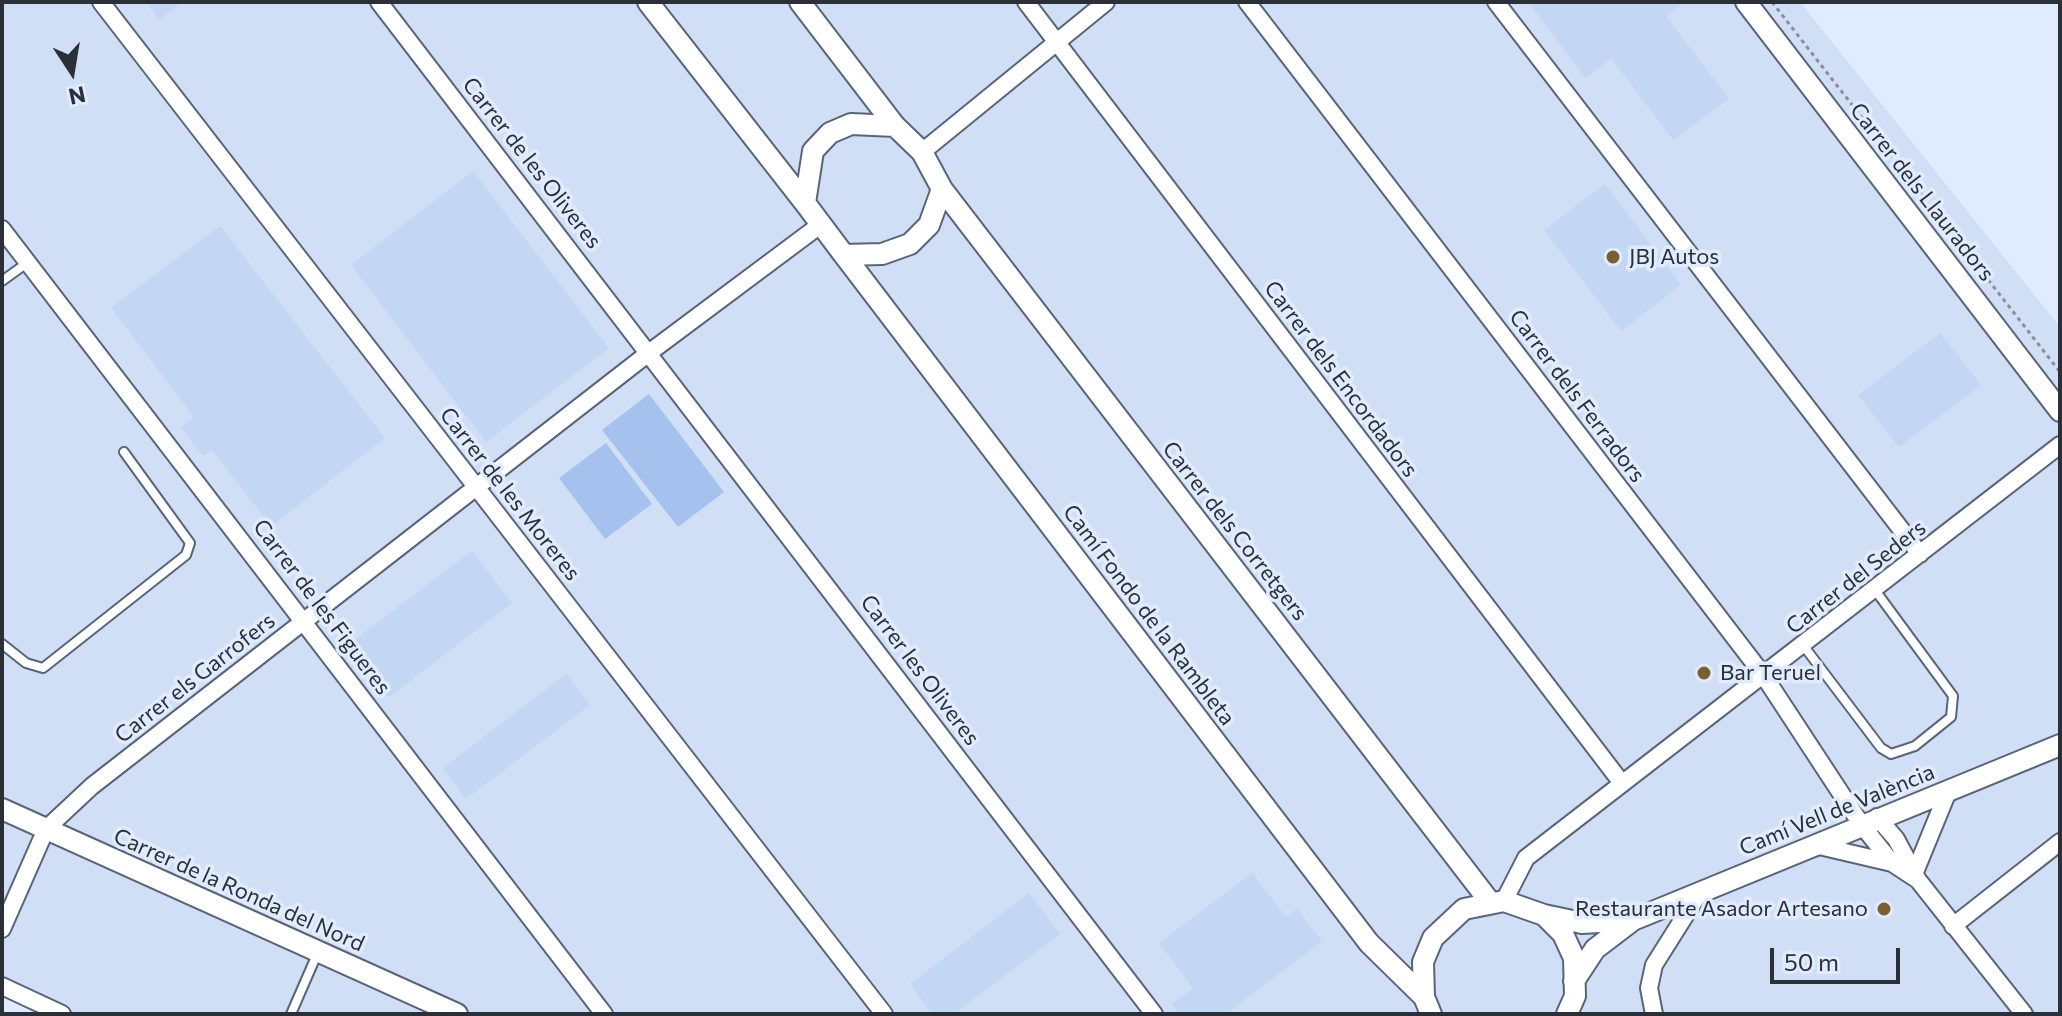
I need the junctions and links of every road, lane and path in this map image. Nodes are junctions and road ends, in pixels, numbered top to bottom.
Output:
1 (101, 2) edge
2 (379, 2) edge
3 (648, 2) edge
4 (800, 2) edge
5 (1026, 2) edge
6 (1106, 2) edge
7 (1247, 2) edge
8 (1496, 2) edge
9 (1746, 2) edge
10 (1772, 2) edge
11 (1056, 41) junction
12 (895, 126) junction
13 (922, 152) junction
14 (942, 189) junction
15 (805, 203) junction
16 (820, 225) junction
17 (2, 229) edge
18 (844, 255) junction
19 (28, 262) junction
20 (2, 281) edge
21 (650, 352) junction
22 (2060, 372) edge
23 (2060, 411) edge
24 (2060, 445) edge
25 (124, 452) dead end
26 (478, 487) junction
27 (1920, 554) junction
28 (1875, 590) junction
29 (305, 621) junction
30 (2, 644) edge
31 (1803, 645) junction
32 (1764, 676) junction
33 (2060, 745) edge
34 (1621, 782) junction
35 (1949, 789) junction
36 (2, 809) edge
37 (1869, 821) junction
38 (46, 829) junction
39 (2060, 842) edge
40 (1814, 844) junction
41 (1892, 863) junction
42 (1916, 876) junction
43 (1700, 892) junction
44 (1497, 902) junction
45 (1544, 915) junction
46 (1633, 920) junction
47 (1953, 926) junction
48 (2, 929) edge
49 (318, 952) junction
50 (1574, 981) junction
51 (2, 986) edge
52 (1428, 1006) edge
53 (62, 1014) edge
54 (291, 1014) edge
55 (457, 1014) edge
56 (604, 1014) edge
57 (884, 1014) edge
58 (1154, 1014) edge
59 (1567, 1014) edge
60 (1654, 1014) edge
61 (2024, 1014) edge

1 - 26 street, Carrer de les Moreres
2 - 21 street, Carrer de les Oliveres
3 - 15 street
4 - 12 street
5 - 11 street, Carrer dels Encordadors
6 - 11 street
7 - 32 street, Carrer dels Ferradors
8 - 27 street
9 - 23 street, Carrer dels Llauradors
10 - 22 path
11 - 13 street
11 - 34 street, Carrer dels Encordadors
12 - 13 street
12 - 15 street
13 - 14 street
14 - 18 street
14 - 44 street, Carrer dels Corretgers
15 - 16 street
16 - 18 street
16 - 21 street, Carrer els Garrofers
17 - 19 street, Carrer de les Figueres
18 - 52 street, Camí Fondo de la Rambleta
19 - 20 lane
19 - 29 street, Carrer de les Figueres
21 - 26 street, Carrer els Garrofers
21 - 58 street, Carrer les Oliveres
24 - 27 street, Carrer del Seders
25 - 30 lane
26 - 29 street, Carrer els Garrofers
26 - 57 street, Carrer de les Moreres
27 - 28 street, Carrer del Seders
28 - 31 street, Carrer del Seders
28 - 31 lane
29 - 38 street, Carrer els Garrofers
29 - 56 street, Carrer de les Figueres
31 - 32 street, Carrer del Seders
32 - 34 street, Carrer del Seders
32 - 37 street, Carrer dels Ferradors
33 - 35 street, Camí Vell de València
34 - 44 street, Carrer del Seders
35 - 37 street, Camí Vell de València
35 - 42 street
36 - 38 street, Carrer de la Ronda del Nord
37 - 40 street, Camí Vell de València
37 - 41 street
37 - 42 street
38 - 48 street, Carrer els Garrofers
38 - 49 street, Carrer de la Ronda del Nord
39 - 47 street
40 - 41 street
40 - 43 street, Camí Vell de València
41 - 42 street
42 - 47 street
43 - 46 street, Camí Vell de València
43 - 60 street
44 - 45 street, Camí Vell de València
44 - 52 street
45 - 46 street, Camí Vell de València
45 - 50 street
46 - 50 street, Camí Vell de València
47 - 61 street
49 - 54 lane
49 - 55 street, Carrer de la Ronda del Nord
50 - 59 street
51 - 53 street

